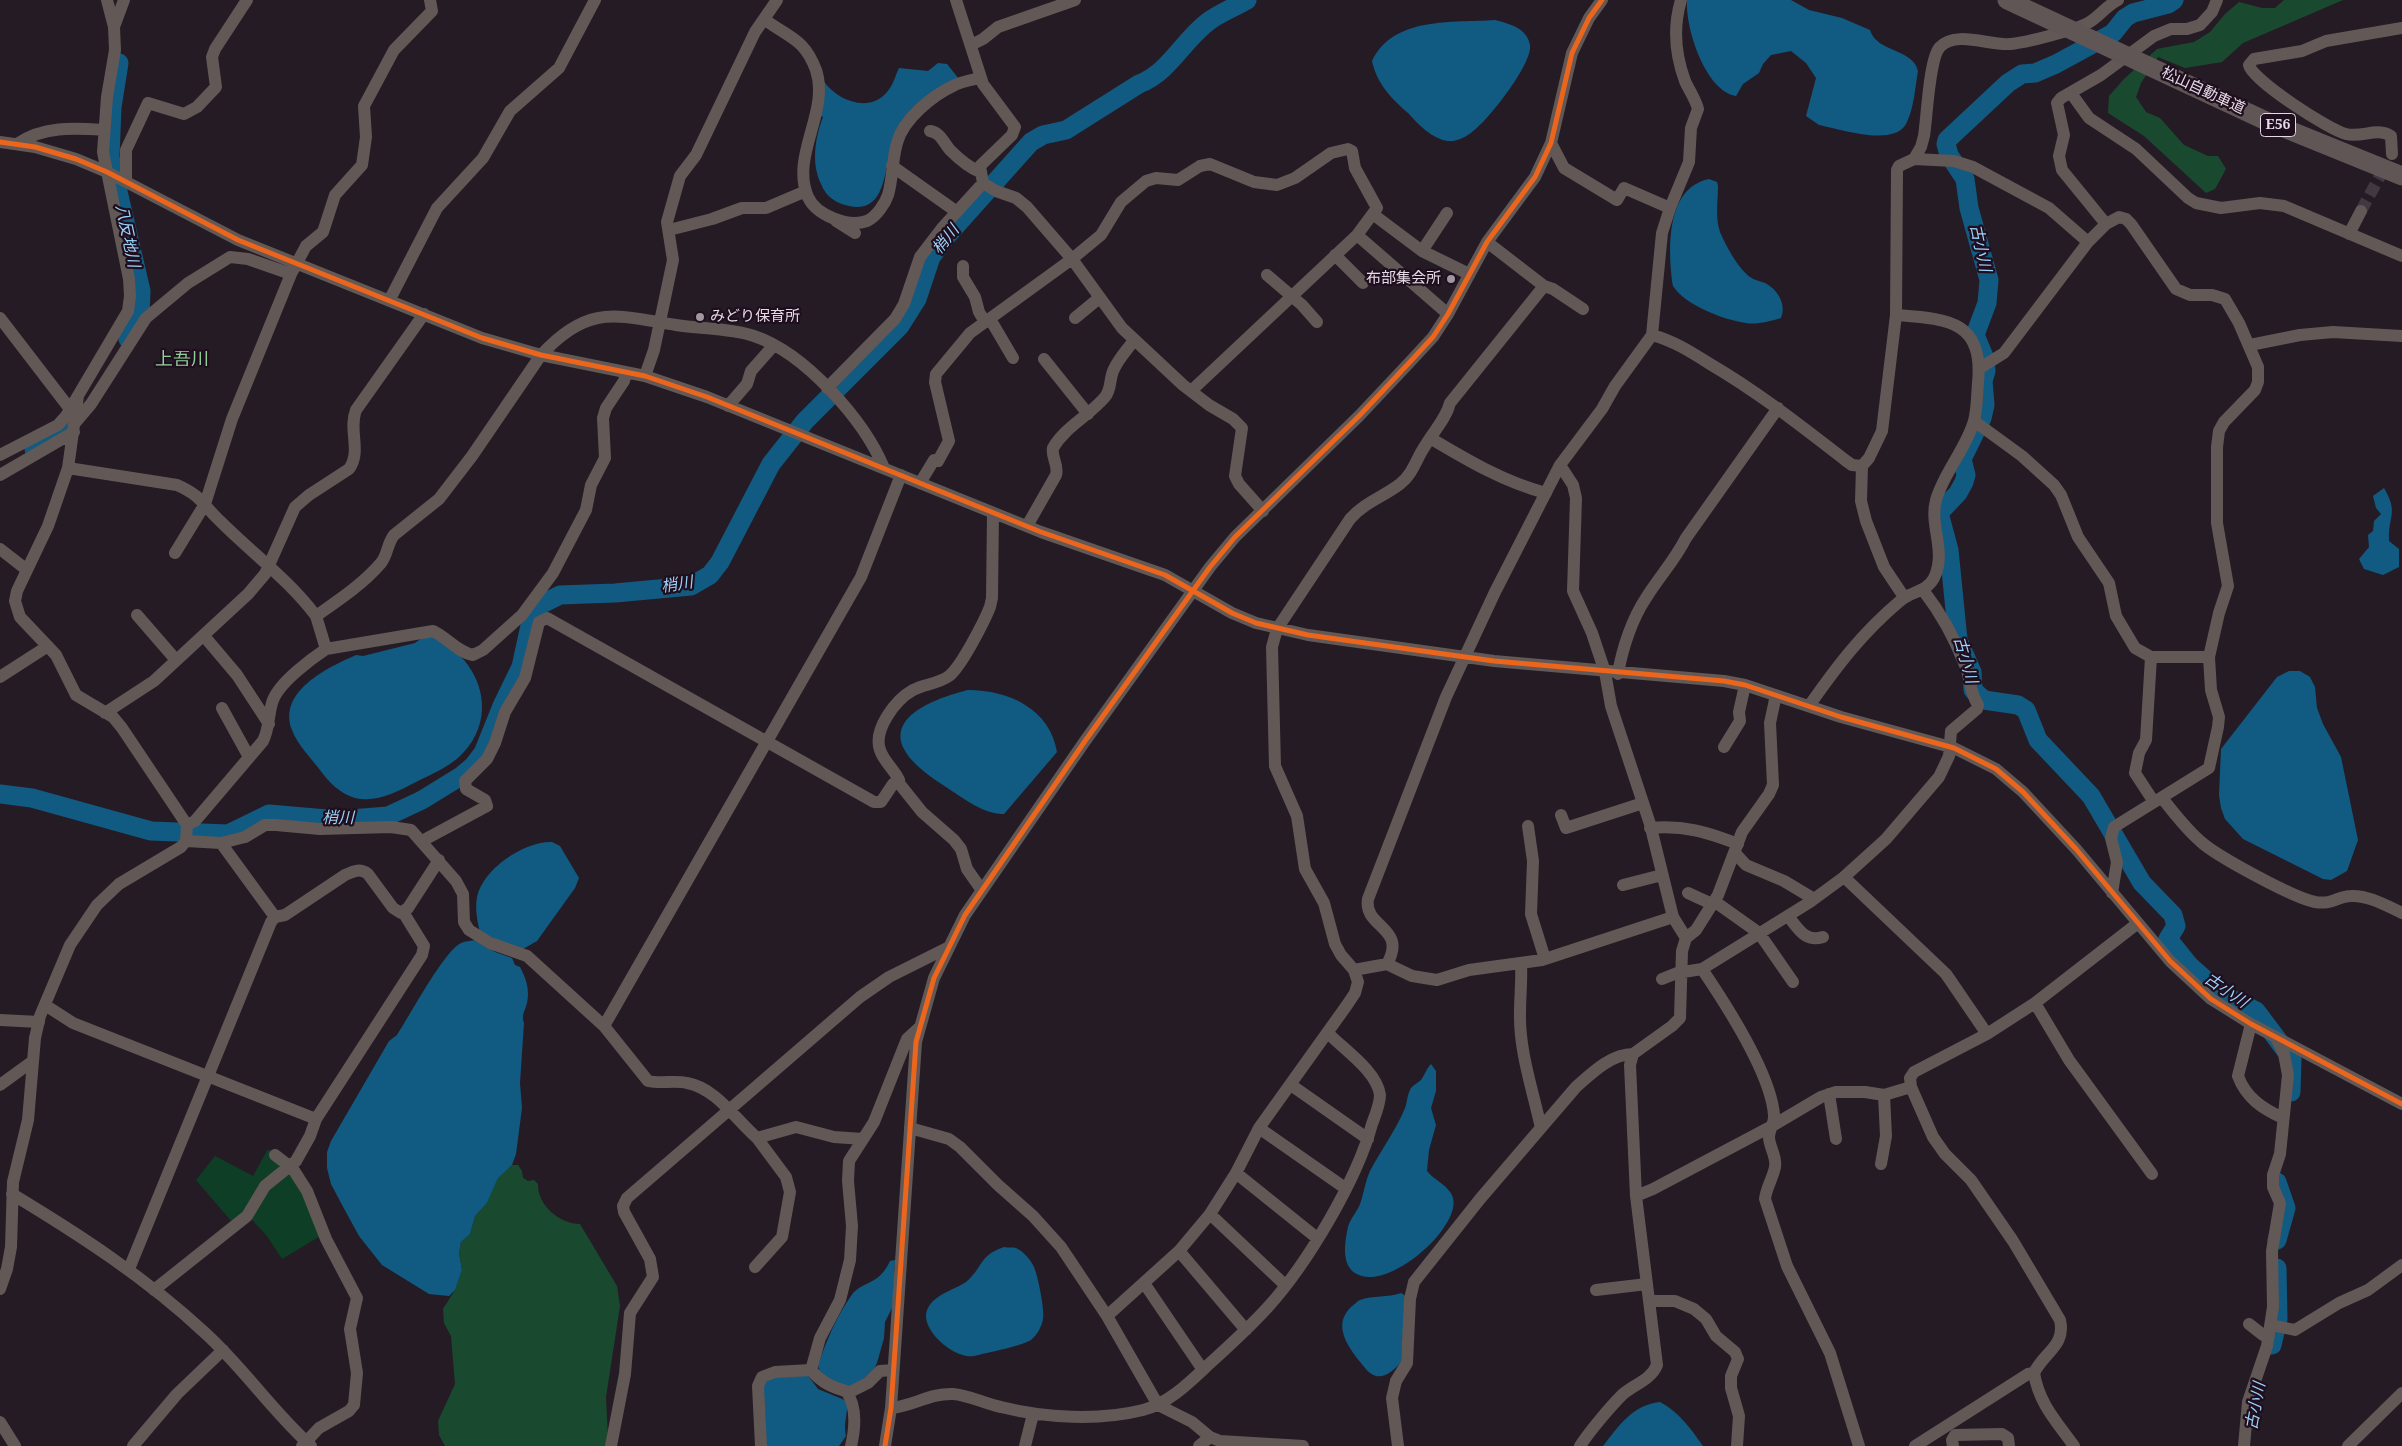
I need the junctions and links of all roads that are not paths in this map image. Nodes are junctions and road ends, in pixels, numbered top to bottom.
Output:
1 (107, 0) edge
2 (124, 0) edge
3 (247, 0) edge
4 (430, 0) edge
5 (595, 0) edge
6 (776, 0) edge
7 (956, 0) edge
8 (1075, 0) edge
9 (1602, 0) edge
10 (1681, 0) edge
11 (2007, 0) edge
12 (2118, 0) edge
13 (2217, 0) edge
14 (764, 19) junction
15 (114, 27) junction
16 (2402, 28) edge
17 (970, 45) junction
18 (980, 78) junction
19 (2071, 93) junction
20 (104, 130) junction
21 (930, 131) dead end
22 (1551, 143) junction
23 (0, 144) edge
24 (17, 144) junction
25 (2392, 154) dead end
26 (1914, 159) junction
27 (892, 166) junction
28 (107, 172) junction
29 (2402, 176) edge
30 (981, 178) junction
31 (126, 182) junction
32 (806, 191) junction
33 (1670, 208) junction
34 (957, 212) junction
35 (1448, 212) dead end
36 (2361, 212) tunnel mouth
37 (1374, 214) junction
38 (827, 216) junction
39 (2106, 224) junction
40 (669, 230) junction
41 (855, 233) dead end
42 (2349, 234) junction
43 (1357, 235) junction
44 (1488, 242) junction
45 (2088, 242) junction
46 (1422, 251) junction
47 (1335, 255) junction
48 (2402, 256) edge
49 (1072, 259) junction
50 (963, 266) dead end
51 (294, 269) junction
52 (1469, 274) junction
53 (1267, 275) dead end
54 (1363, 282) dead end
55 (1544, 286) junction
56 (1291, 296) junction
57 (390, 299) junction
58 (1098, 299) junction
59 (1583, 309) dead end
60 (424, 314) junction
61 (1448, 314) junction
62 (1896, 315) junction
63 (0, 318) edge
64 (1075, 318) dead end
65 (660, 321) junction
66 (987, 321) junction
67 (1317, 322) dead end
68 (1652, 335) junction
69 (2402, 336) edge
70 (1134, 340) junction
71 (774, 344) junction
72 (2250, 345) junction
73 (542, 354) junction
74 (1013, 358) dead end
75 (1044, 359) dead end
76 (1980, 368) junction
77 (626, 372) junction
78 (645, 376) junction
79 (1191, 390) junction
80 (831, 392) junction
81 (78, 396) junction
82 (728, 406) junction
83 (1778, 408) junction
84 (70, 409) junction
85 (1088, 414) junction
86 (1974, 421) junction
87 (74, 428) junction
88 (1430, 438) junction
89 (0, 455) edge
90 (1560, 465) junction
91 (1862, 466) junction
92 (68, 468) junction
93 (884, 468) junction
94 (0, 475) edge
95 (901, 476) junction
96 (920, 483) junction
97 (1546, 493) junction
98 (205, 504) junction
99 (1263, 511) junction
100 (993, 513) junction
101 (1027, 526) junction
102 (0, 549) edge
103 (175, 553) dead end
104 (269, 565) junction
105 (27, 570) junction
106 (1193, 589) junction
107 (1923, 590) junction
108 (1904, 597) junction
109 (136, 615) dead end
110 (316, 616) junction
111 (1277, 629) junction
112 (204, 636) junction
113 (48, 646) junction
114 (326, 649) junction
115 (1463, 657) junction
116 (2151, 657) junction
117 (2209, 657) junction
118 (176, 660) junction
119 (1605, 672) junction
120 (1618, 674) junction
121 (0, 677) edge
122 (1745, 686) junction
123 (1776, 695) junction
124 (1809, 706) junction
125 (222, 708) dead end
126 (105, 713) junction
127 (269, 724) junction
128 (768, 741) junction
129 (1724, 747) dead end
130 (1949, 747) junction
131 (249, 757) junction
132 (898, 782) junction
133 (2158, 800) junction
134 (1643, 803) junction
135 (1561, 815) dead end
136 (187, 825) junction
137 (1528, 826) dead end
138 (1650, 828) junction
139 (186, 840) junction
140 (422, 841) junction
141 (221, 843) junction
142 (1736, 849) junction
143 (439, 860) junction
144 (1662, 875) junction
145 (1844, 877) junction
146 (1623, 885) dead end
147 (981, 890) junction
148 (1688, 893) dead end
149 (2112, 893) junction
150 (1814, 899) junction
151 (1713, 903) junction
152 (403, 912) junction
153 (2402, 912) edge
154 (1788, 916) junction
155 (275, 917) junction
156 (1673, 917) junction
157 (2138, 922) junction
158 (1759, 933) junction
159 (1823, 937) dead end
160 (1686, 938) junction
161 (949, 947) junction
162 (1545, 960) junction
163 (1522, 962) junction
164 (1387, 964) junction
165 (1702, 969) junction
166 (1354, 970) junction
167 (1682, 972) junction
168 (1662, 980) dead end
169 (1793, 982) dead end
170 (2035, 1003) junction
171 (45, 1005) junction
172 (0, 1020) edge
173 (39, 1022) junction
174 (2251, 1024) junction
175 (604, 1026) junction
176 (920, 1028) junction
177 (1328, 1033) junction
178 (1987, 1034) junction
179 (2276, 1038) junction
180 (1633, 1054) junction
181 (33, 1061) junction
182 (208, 1075) junction
183 (0, 1085) edge
184 (1291, 1085) junction
185 (1911, 1086) junction
186 (1829, 1094) junction
187 (1884, 1095) junction
188 (2402, 1104) edge
189 (729, 1110) junction
190 (2284, 1118) junction
191 (316, 1119) junction
192 (1772, 1126) junction
193 (910, 1128) junction
194 (1259, 1128) junction
195 (1541, 1128) junction
196 (757, 1138) junction
197 (863, 1139) junction
198 (1368, 1139) junction
199 (1836, 1139) dead end
200 (276, 1156) dead end
201 (1881, 1164) dead end
202 (289, 1168) junction
203 (1236, 1173) junction
204 (2152, 1174) dead end
205 (1345, 1188) junction
206 (12, 1194) junction
207 (1636, 1196) junction
208 (1210, 1214) junction
209 (1317, 1238) junction
210 (1179, 1252) junction
211 (2402, 1265) edge
212 (755, 1267) dead end
213 (128, 1269) junction
214 (1144, 1283) junction
215 (1647, 1284) junction
216 (1285, 1285) junction
217 (0, 1289) edge
218 (154, 1290) junction
219 (1596, 1290) dead end
220 (1649, 1301) junction
221 (1107, 1316) junction
222 (2249, 1324) dead end
223 (1246, 1330) junction
224 (2270, 1330) junction
225 (222, 1350) junction
226 (811, 1370) junction
227 (893, 1370) junction
228 (1203, 1370) junction
229 (2034, 1373) junction
230 (846, 1391) junction
231 (2402, 1393) edge
232 (1158, 1405) junction
233 (891, 1408) junction
234 (1033, 1414) junction
235 (0, 1422) edge
236 (1210, 1437) junction
237 (306, 1445) edge
238 (15, 1446) edge
239 (133, 1446) edge
240 (611, 1446) edge
241 (761, 1446) edge
242 (851, 1446) edge
243 (885, 1446) edge
244 (1025, 1446) edge
245 (1200, 1446) edge
246 (1303, 1446) edge
247 (1398, 1446) edge
248 (1580, 1446) edge
249 (1737, 1446) edge
250 (1859, 1446) edge
251 (1915, 1446) edge
252 (1953, 1446) edge
253 (2009, 1446) edge
254 (2074, 1446) edge
255 (2244, 1446) edge
256 (2348, 1446) edge

1 - 15 street
2 - 15 street
3 - 31 street
4 - 51 street
5 - 57 street
6 - 14 street
7 - 17 street
8 - 17 street
9 - 22 street
10 - 33 street
11 - 29 highway, 松山自動車道 / E56
12 - 26 street
13 - 19 street
14 - 32 street
14 - 40 street
15 - 20 street
16 - 25 street
17 - 18 street
18 - 27 street
18 - 30 street
19 - 39 street
19 - 42 street
20 - 24 street
20 - 28 street
21 - 30 street
22 - 33 street
22 - 44 street
23 - 24 street
24 - 28 street
26 - 45 street
26 - 62 street
27 - 34 street
27 - 38 street
28 - 31 street
28 - 81 street
30 - 34 street
30 - 49 street
31 - 51 street
32 - 38 street
32 - 40 street
33 - 68 street
34 - 80 street
35 - 46 street
36 - 42 street
37 - 43 street
37 - 46 street
37 - 49 street
38 - 41 street
39 - 45 street
39 - 72 street
40 - 65 street
42 - 48 street
43 - 47 street
43 - 61 street
44 - 52 street
44 - 55 street
45 - 76 street
46 - 52 street
47 - 54 street
47 - 56 street
49 - 58 street
49 - 66 street
50 - 66 street
51 - 57 street
51 - 87 street
51 - 98 street
52 - 61 street
53 - 56 street
55 - 59 street
55 - 88 street
56 - 67 street
56 - 79 street
57 - 60 street
58 - 64 street
58 - 70 street
60 - 73 street
60 - 104 street
61 - 99 street
62 - 76 street
62 - 91 street
63 - 84 street
65 - 71 street
65 - 73 street
65 - 78 street
66 - 74 street
66 - 96 street
68 - 83 street
68 - 90 street
69 - 72 street
70 - 79 street
70 - 85 street
71 - 80 street
71 - 82 street
72 - 117 street
73 - 77 street
73 - 110 street
75 - 85 street
76 - 86 street
77 - 78 street
77 - 114 street
78 - 82 street
79 - 99 street
80 - 93 street
81 - 84 street
81 - 87 street
82 - 93 street
83 - 91 street
83 - 120 street
84 - 89 street
85 - 101 street
86 - 107 street
86 - 116 street
87 - 92 street
87 - 94 street
88 - 97 street
88 - 111 street
90 - 97 street
90 - 119 street
91 - 108 street
92 - 98 street
92 - 105 street
93 - 95 street
95 - 96 street
95 - 128 street
96 - 100 street
97 - 115 street
98 - 103 street
98 - 104 street
99 - 106 street
100 - 101 street
100 - 132 street
101 - 106 street
102 - 105 street
104 - 110 street
104 - 112 street
105 - 113 street
106 - 111 street
106 - 147 street
107 - 108 street
107 - 130 street
108 - 124 street
109 - 118 street
110 - 114 street
111 - 115 street
111 - 166 street
112 - 118 street
112 - 127 street
113 - 121 street
113 - 126 street
114 - 127 street
115 - 119 street
115 - 164 street
116 - 117 street
116 - 133 street
117 - 133 street
118 - 126 street
119 - 120 street
119 - 134 street
120 - 122 street
122 - 123 street
122 - 129 street
123 - 124 street
123 - 142 street
124 - 130 street
125 - 131 street
126 - 136 street
127 - 131 street
128 - 132 street
128 - 140 street
128 - 175 street
130 - 145 street
130 - 149 street
131 - 136 street
132 - 147 street
133 - 149 street
133 - 153 street
134 - 135 street
134 - 138 street
136 - 139 street
137 - 162 street
138 - 142 street
138 - 144 street
139 - 141 street
139 - 171 street
140 - 141 street
140 - 143 street
141 - 155 street
142 - 150 street
142 - 151 street
143 - 152 street
143 - 175 street
144 - 146 street
144 - 156 street
145 - 150 street
145 - 178 street
147 - 161 street
148 - 151 street
149 - 157 street
150 - 154 street
151 - 158 street
151 - 160 street
152 - 155 street
152 - 191 street
154 - 158 street
154 - 159 street
155 - 182 street
156 - 160 street
156 - 162 street
157 - 170 street
157 - 174 street
158 - 165 street
158 - 169 street
160 - 167 street
161 - 176 street
161 - 189 street
162 - 163 street
163 - 164 street
163 - 195 street
164 - 166 street
165 - 167 street
165 - 192 street
166 - 177 street
167 - 168 street
167 - 180 street
170 - 178 street
170 - 204 street
171 - 173 street
171 - 182 street
172 - 173 street
173 - 181 street
174 - 179 street
174 - 190 street
175 - 189 street
176 - 193 street
176 - 197 street
177 - 184 street
177 - 198 street
178 - 185 street
179 - 188 street
179 - 190 street
180 - 195 street
180 - 207 street
181 - 183 street
181 - 206 street
182 - 191 street
182 - 213 street
184 - 194 street
184 - 198 street
185 - 187 street
185 - 229 street
186 - 187 street
186 - 192 street
186 - 199 street
187 - 201 street
189 - 196 street
189 - 240 street
190 - 224 street
191 - 202 street
192 - 207 street
192 - 250 street
193 - 221 street
193 - 227 street
194 - 203 street
194 - 205 street
195 - 247 street
196 - 197 street
196 - 212 street
197 - 226 street
198 - 205 street
200 - 202 street
202 - 218 street
202 - 237 street
203 - 208 street
203 - 209 street
205 - 209 street
206 - 213 street
206 - 217 street
207 - 215 street
208 - 210 street
208 - 216 street
209 - 216 street
210 - 214 street
210 - 223 street
211 - 224 street
213 - 218 street
214 - 221 street
214 - 228 street
215 - 219 street
215 - 220 street
216 - 223 street
218 - 225 street
220 - 248 street
220 - 249 street
221 - 232 street
222 - 224 street
223 - 228 street
224 - 255 street
225 - 237 street
225 - 239 street
226 - 230 street
226 - 241 street
227 - 230 street
227 - 233 street
228 - 232 street
229 - 251 street
229 - 254 street
230 - 242 street
231 - 256 street
232 - 234 street
232 - 236 street
233 - 234 street
233 - 243 street
234 - 244 street
235 - 238 street
236 - 245 street
236 - 246 street
252 - 253 street

